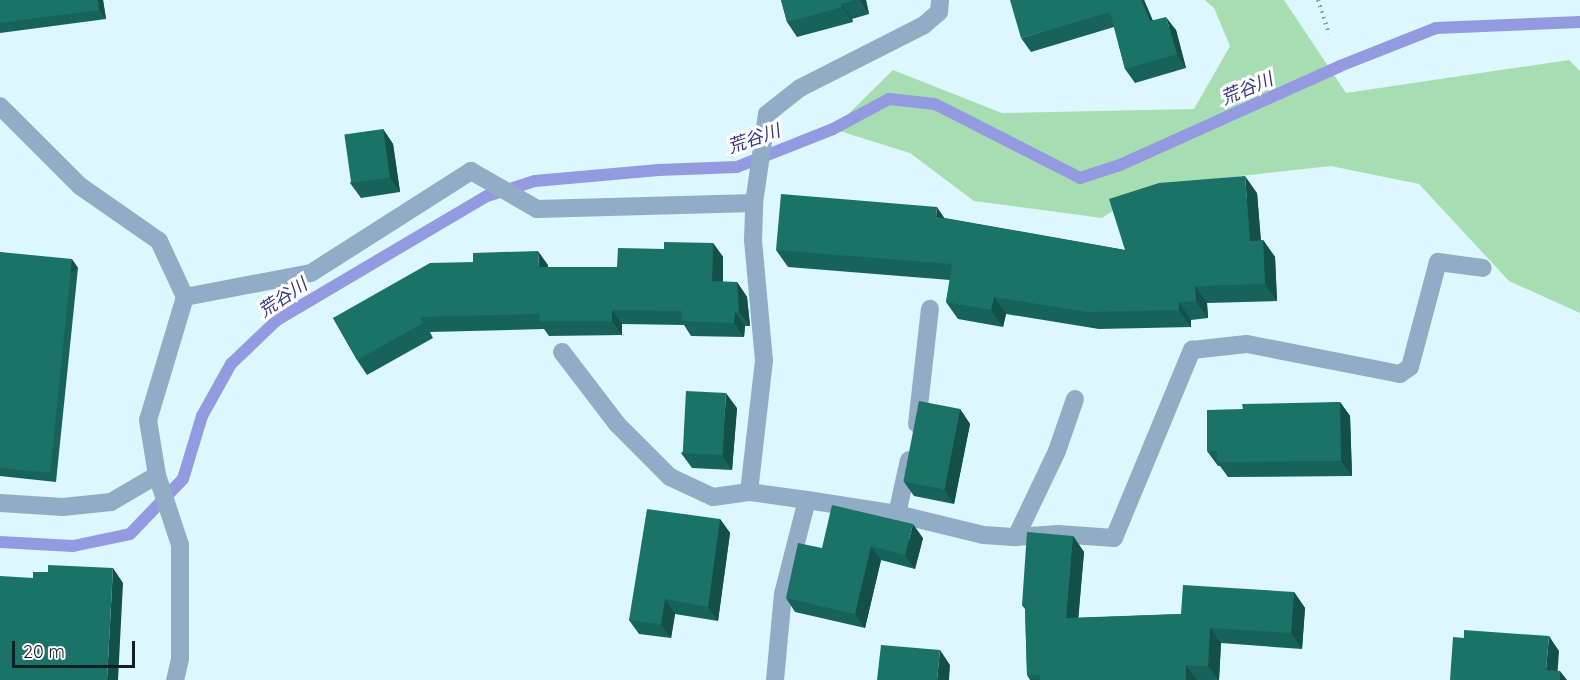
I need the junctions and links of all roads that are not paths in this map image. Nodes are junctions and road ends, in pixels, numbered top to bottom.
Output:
1 (940, 0) edge
2 (0, 106) edge
3 (754, 203) junction
4 (1484, 268) dead end
5 (185, 297) junction
6 (930, 309) dead end
7 (562, 352) dead end
8 (1075, 399) dead end
9 (157, 475) junction
10 (749, 492) junction
11 (807, 500) junction
12 (0, 503) edge
13 (897, 514) junction
14 (1016, 537) junction
15 (175, 680) edge
16 (774, 680) edge

1 - 3 street
2 - 5 street
3 - 5 street
3 - 10 street
4 - 14 street
5 - 9 street
6 - 13 street
7 - 10 street
8 - 14 street
9 - 12 street
9 - 15 street
10 - 11 street
11 - 13 street
11 - 16 street
13 - 14 street

